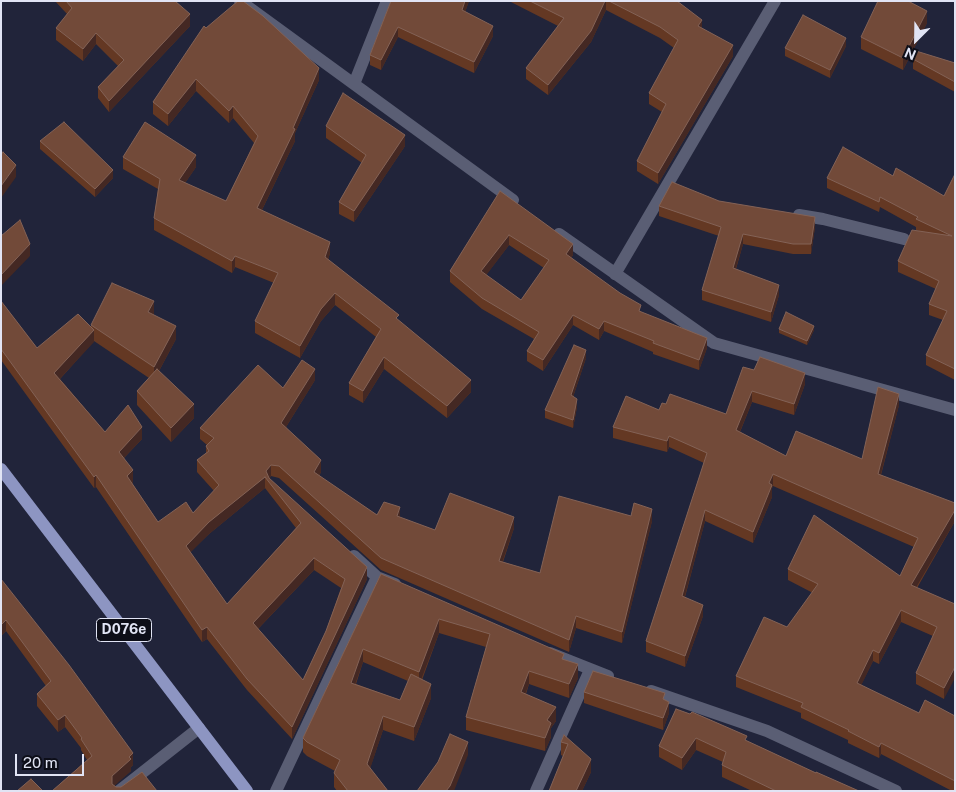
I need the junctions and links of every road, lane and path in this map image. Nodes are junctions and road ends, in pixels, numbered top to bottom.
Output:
1 (240, 1) edge
2 (387, 1) edge
3 (775, 1) edge
4 (354, 84) junction
5 (526, 210) edge
6 (785, 213) edge
7 (550, 228) edge
8 (904, 239) dead end
9 (615, 274) junction
10 (955, 410) edge
11 (1, 469) edge
12 (348, 550) edge
13 (377, 577) junction
14 (404, 588) edge
15 (537, 647) edge
16 (590, 670) junction
17 (618, 680) edge
18 (637, 686) edge
19 (199, 728) junction
20 (119, 791) edge
21 (247, 791) edge
22 (276, 791) edge
23 (536, 791) edge
24 (896, 791) edge

1 - 4 street
2 - 4 street
3 - 9 street
4 - 5 street
6 - 8 street
7 - 9 street
9 - 10 street
11 - 19 main road, D076e
12 - 13 street
13 - 14 street
13 - 22 street
15 - 16 street
16 - 17 street
16 - 23 street
18 - 24 street
19 - 20 street
19 - 21 main road, D076e

